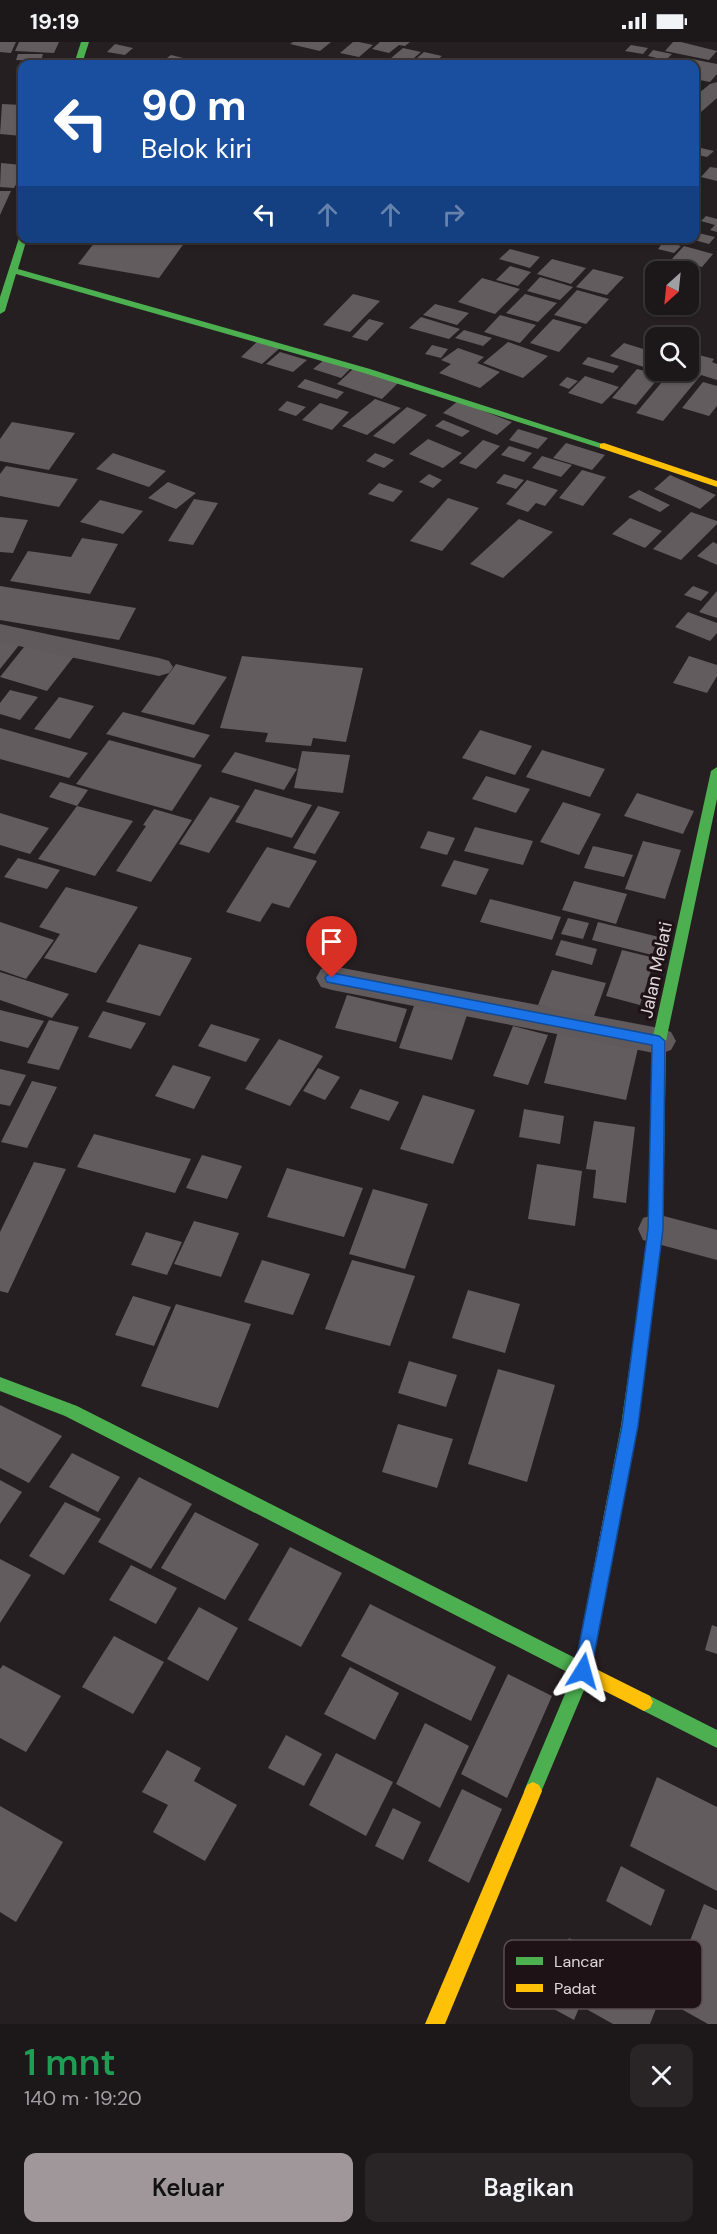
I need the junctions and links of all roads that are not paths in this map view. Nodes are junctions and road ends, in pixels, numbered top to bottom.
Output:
1 (85, 42) edge
2 (79, 60) edge
3 (717, 88) edge
4 (699, 104) edge
5 (21, 243) edge
6 (13, 270) junction
7 (0, 311) edge
8 (717, 484) edge
9 (0, 633) edge
10 (159, 668) dead end
11 (717, 771) edge
12 (332, 978) dead end
13 (659, 1041) junction
14 (656, 1229) junction
15 (717, 1245) edge
16 (0, 1384) edge
17 (583, 1671) junction
18 (717, 1739) edge
19 (435, 2024) edge

1 - 2 street
3 - 4 street
5 - 6 street
6 - 7 street
6 - 8 street
9 - 10 street
11 - 13 street, Jalan Melati
12 - 13 street
13 - 14 street, Jalan Melati
14 - 15 street
14 - 17 street, Jalan Melati
16 - 17 street
17 - 18 street
17 - 19 street, Jalan Melati

